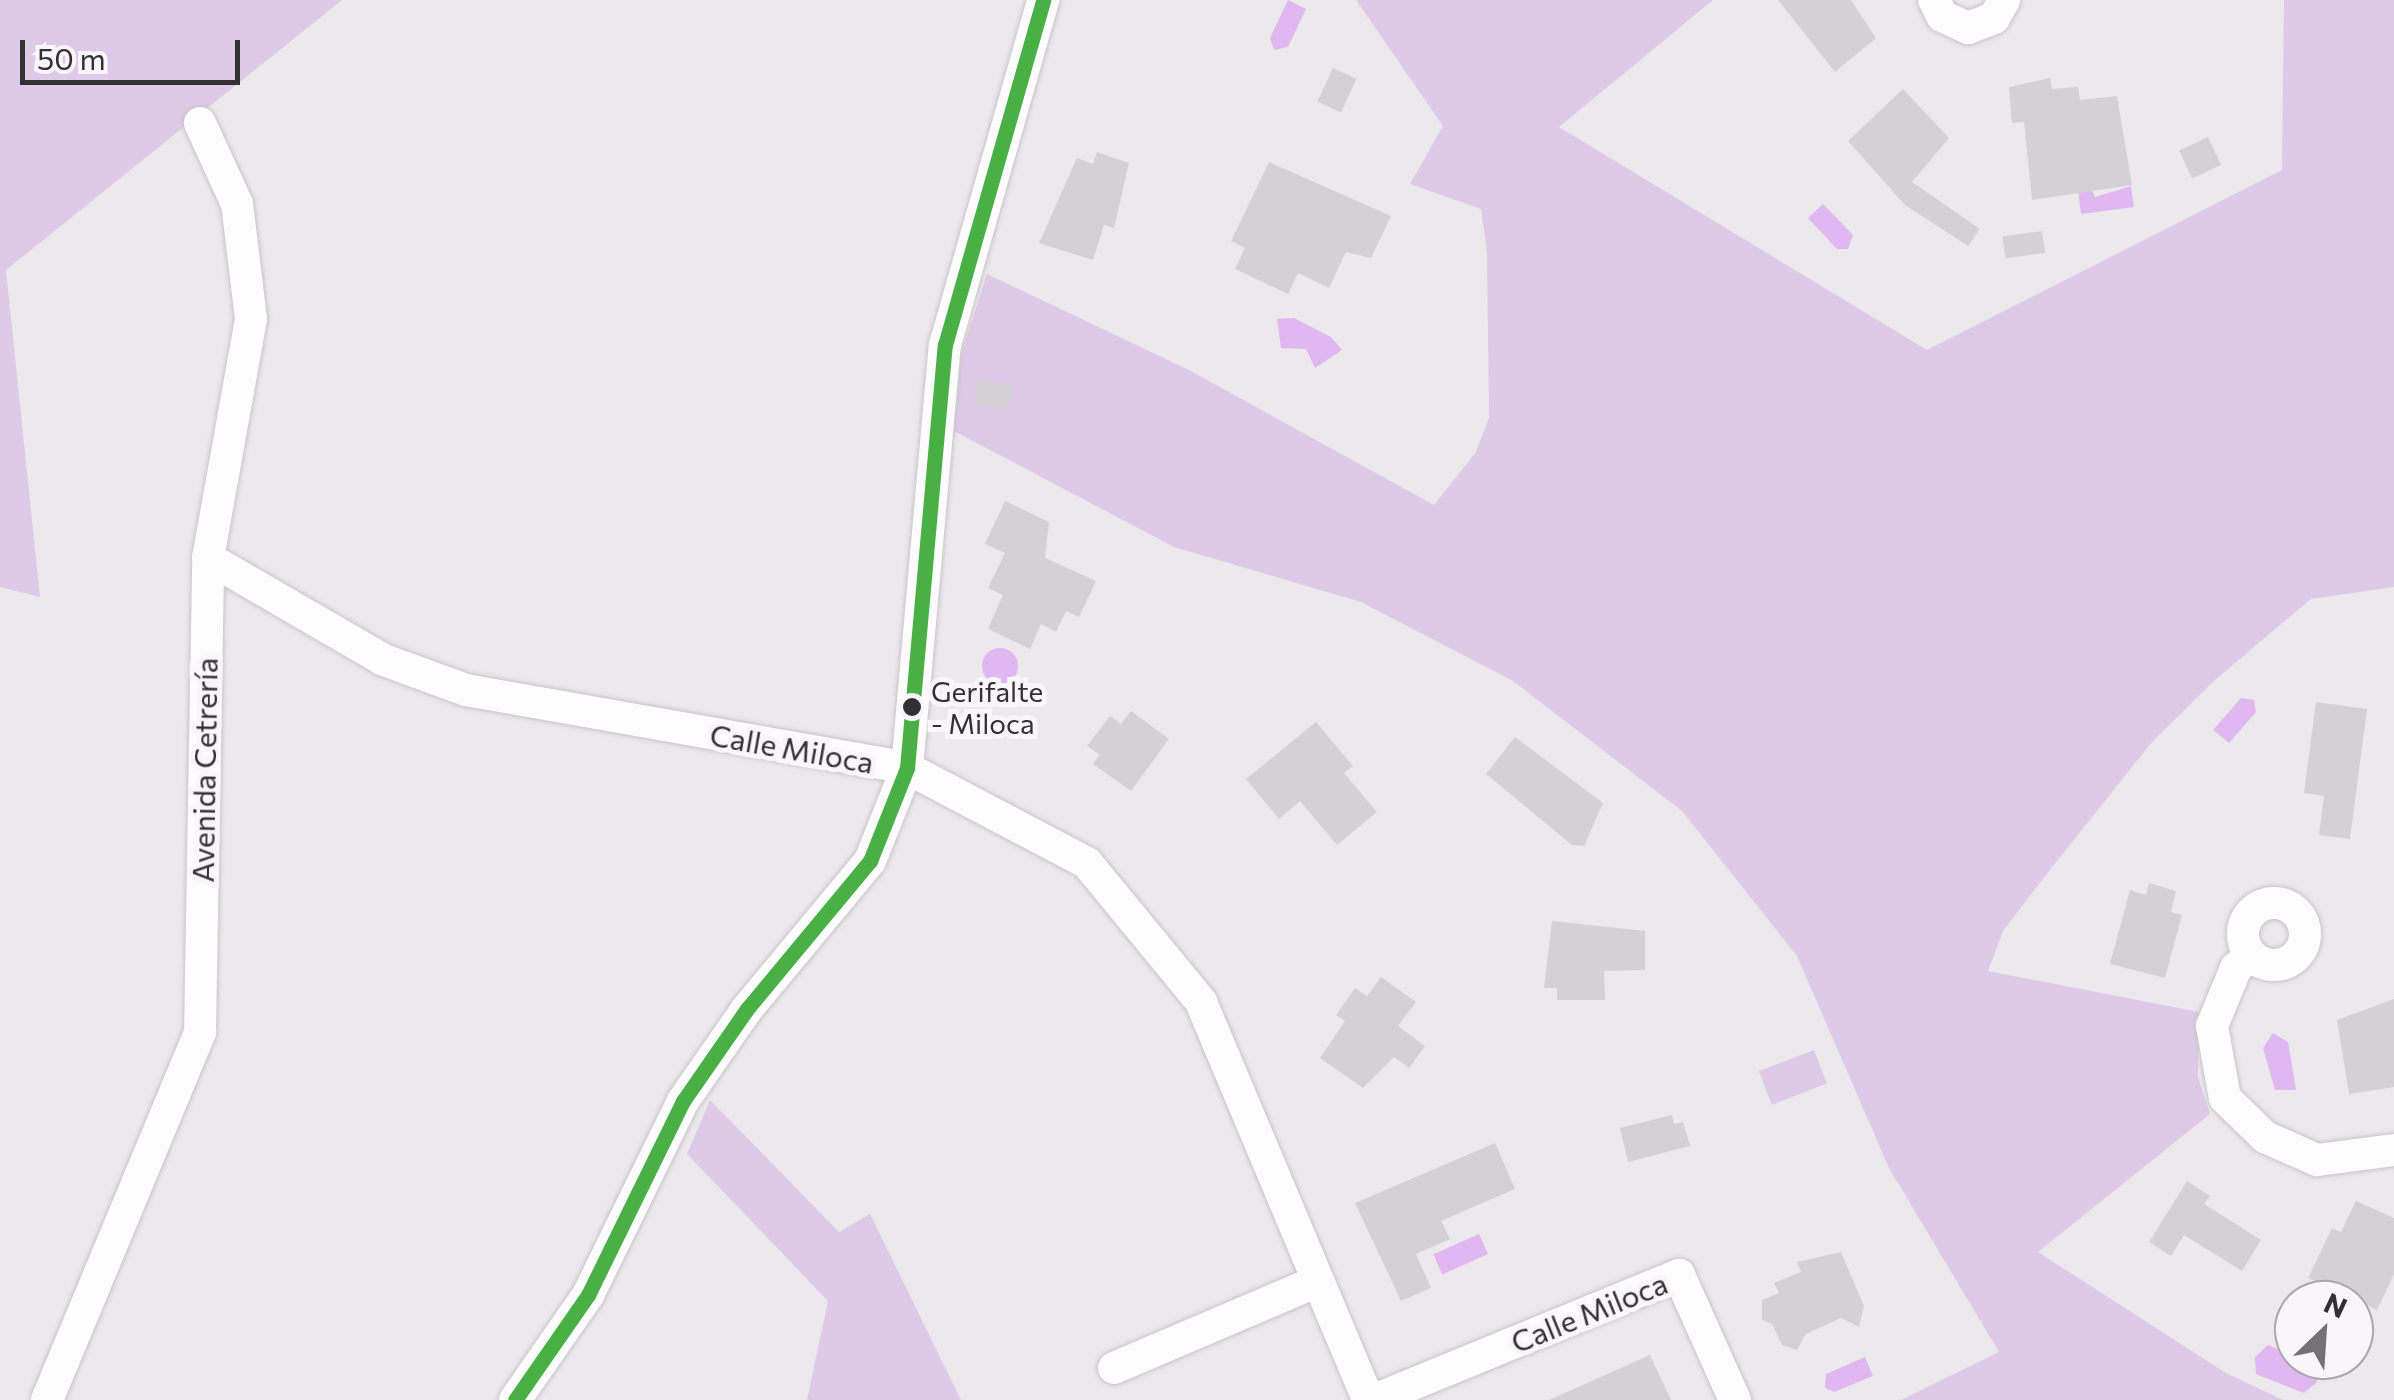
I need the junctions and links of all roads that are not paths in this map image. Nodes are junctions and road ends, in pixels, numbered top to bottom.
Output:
1 (1043, 0) edge
2 (1934, 0) edge
3 (2004, 0) edge
4 (200, 123) dead end
5 (208, 558) junction
6 (906, 768) junction
7 (2251, 954) dead end
8 (2394, 1150) edge
9 (1313, 1283) junction
10 (1114, 1368) dead end
11 (47, 1400) edge
12 (515, 1400) edge
13 (1371, 1400) edge
14 (1735, 1400) edge

1 - 6 street
2 - 3 street
4 - 5 street, Avenida Cetrería
5 - 6 street, Calle Miloca
5 - 11 street, Avenida Cetrería
6 - 9 street, Calle Miloca
6 - 12 street
7 - 8 street
9 - 10 street
9 - 13 street, Calle Miloca
13 - 14 street, Calle Miloca

